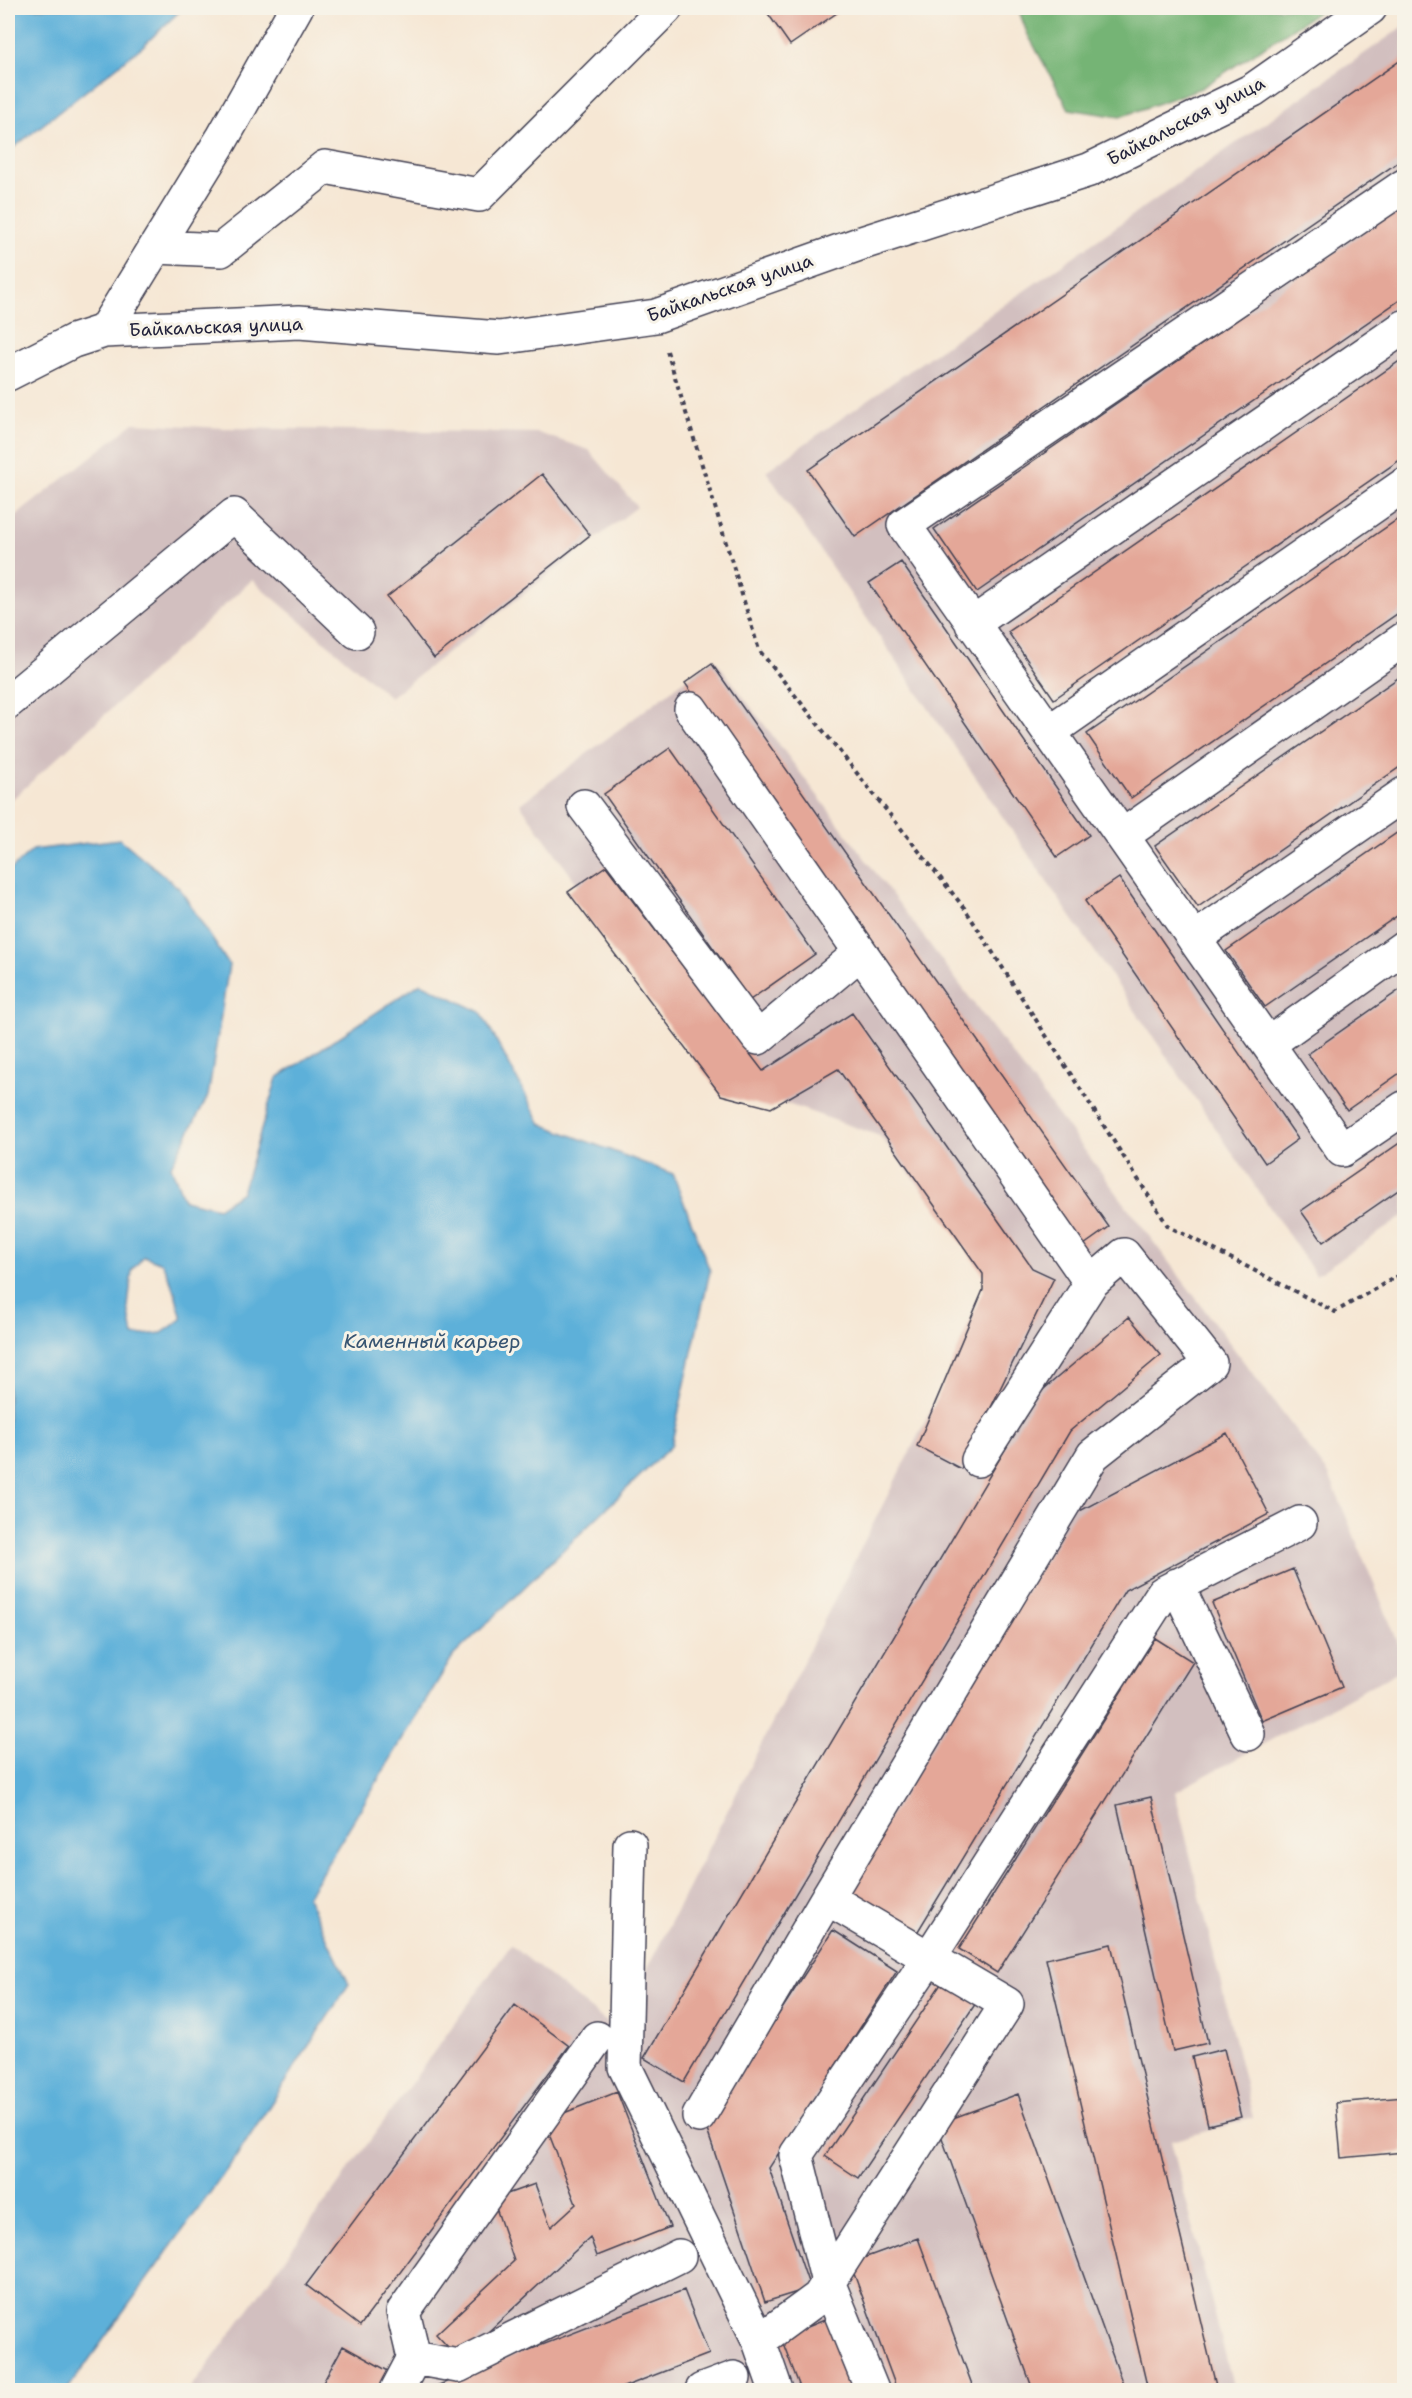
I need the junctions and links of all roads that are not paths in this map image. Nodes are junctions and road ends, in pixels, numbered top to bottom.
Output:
1 (296, 8) edge
2 (666, 8) edge
3 (1370, 8) edge
4 (1404, 186) edge
5 (156, 247) junction
6 (1404, 327) edge
7 (104, 331) junction
8 (8, 374) edge
9 (1404, 485) edge
10 (972, 624) junction
11 (357, 632) dead end
12 (1404, 639) edge
13 (8, 702) edge
14 (691, 709) dead end
15 (1049, 732) junction
16 (1404, 794) edge
17 (584, 806) dead end
18 (1122, 836) junction
19 (1194, 939) junction
20 (1404, 948) edge
21 (861, 952) junction
22 (1268, 1044) junction
23 (1404, 1108) edge
24 (1091, 1283) junction
25 (978, 1460) dead end
26 (1300, 1524) dead end
27 (1177, 1585) junction
28 (1248, 1734) dead end
29 (630, 1845) dead end
30 (827, 1898) junction
31 (929, 1958) junction
32 (597, 2038) dead end
33 (699, 2115) dead end
34 (679, 2256) dead end
35 (828, 2282) junction
36 (759, 2342) junction
37 (414, 2358) junction
38 (734, 2378) dead end
39 (397, 2391) edge
40 (702, 2391) edge
41 (776, 2391) edge
42 (872, 2391) edge

1 - 5 street
2 - 5 street
3 - 7 street, Байкальская улица
4 - 10 street
5 - 7 street
6 - 10 street
7 - 8 street, Байкальская улица
9 - 15 street
10 - 15 street
11 - 13 street
12 - 18 street
14 - 21 street
15 - 18 street
16 - 19 street
17 - 21 street
18 - 19 street
19 - 22 street
20 - 22 street
21 - 24 street
22 - 23 street
24 - 25 street
24 - 30 street
26 - 27 street
27 - 28 street
27 - 31 street
29 - 36 street
30 - 31 street
30 - 33 street
31 - 35 street
31 - 35 street
32 - 37 street
34 - 37 street
35 - 36 street
35 - 42 street
36 - 41 street
37 - 39 street
38 - 40 street

